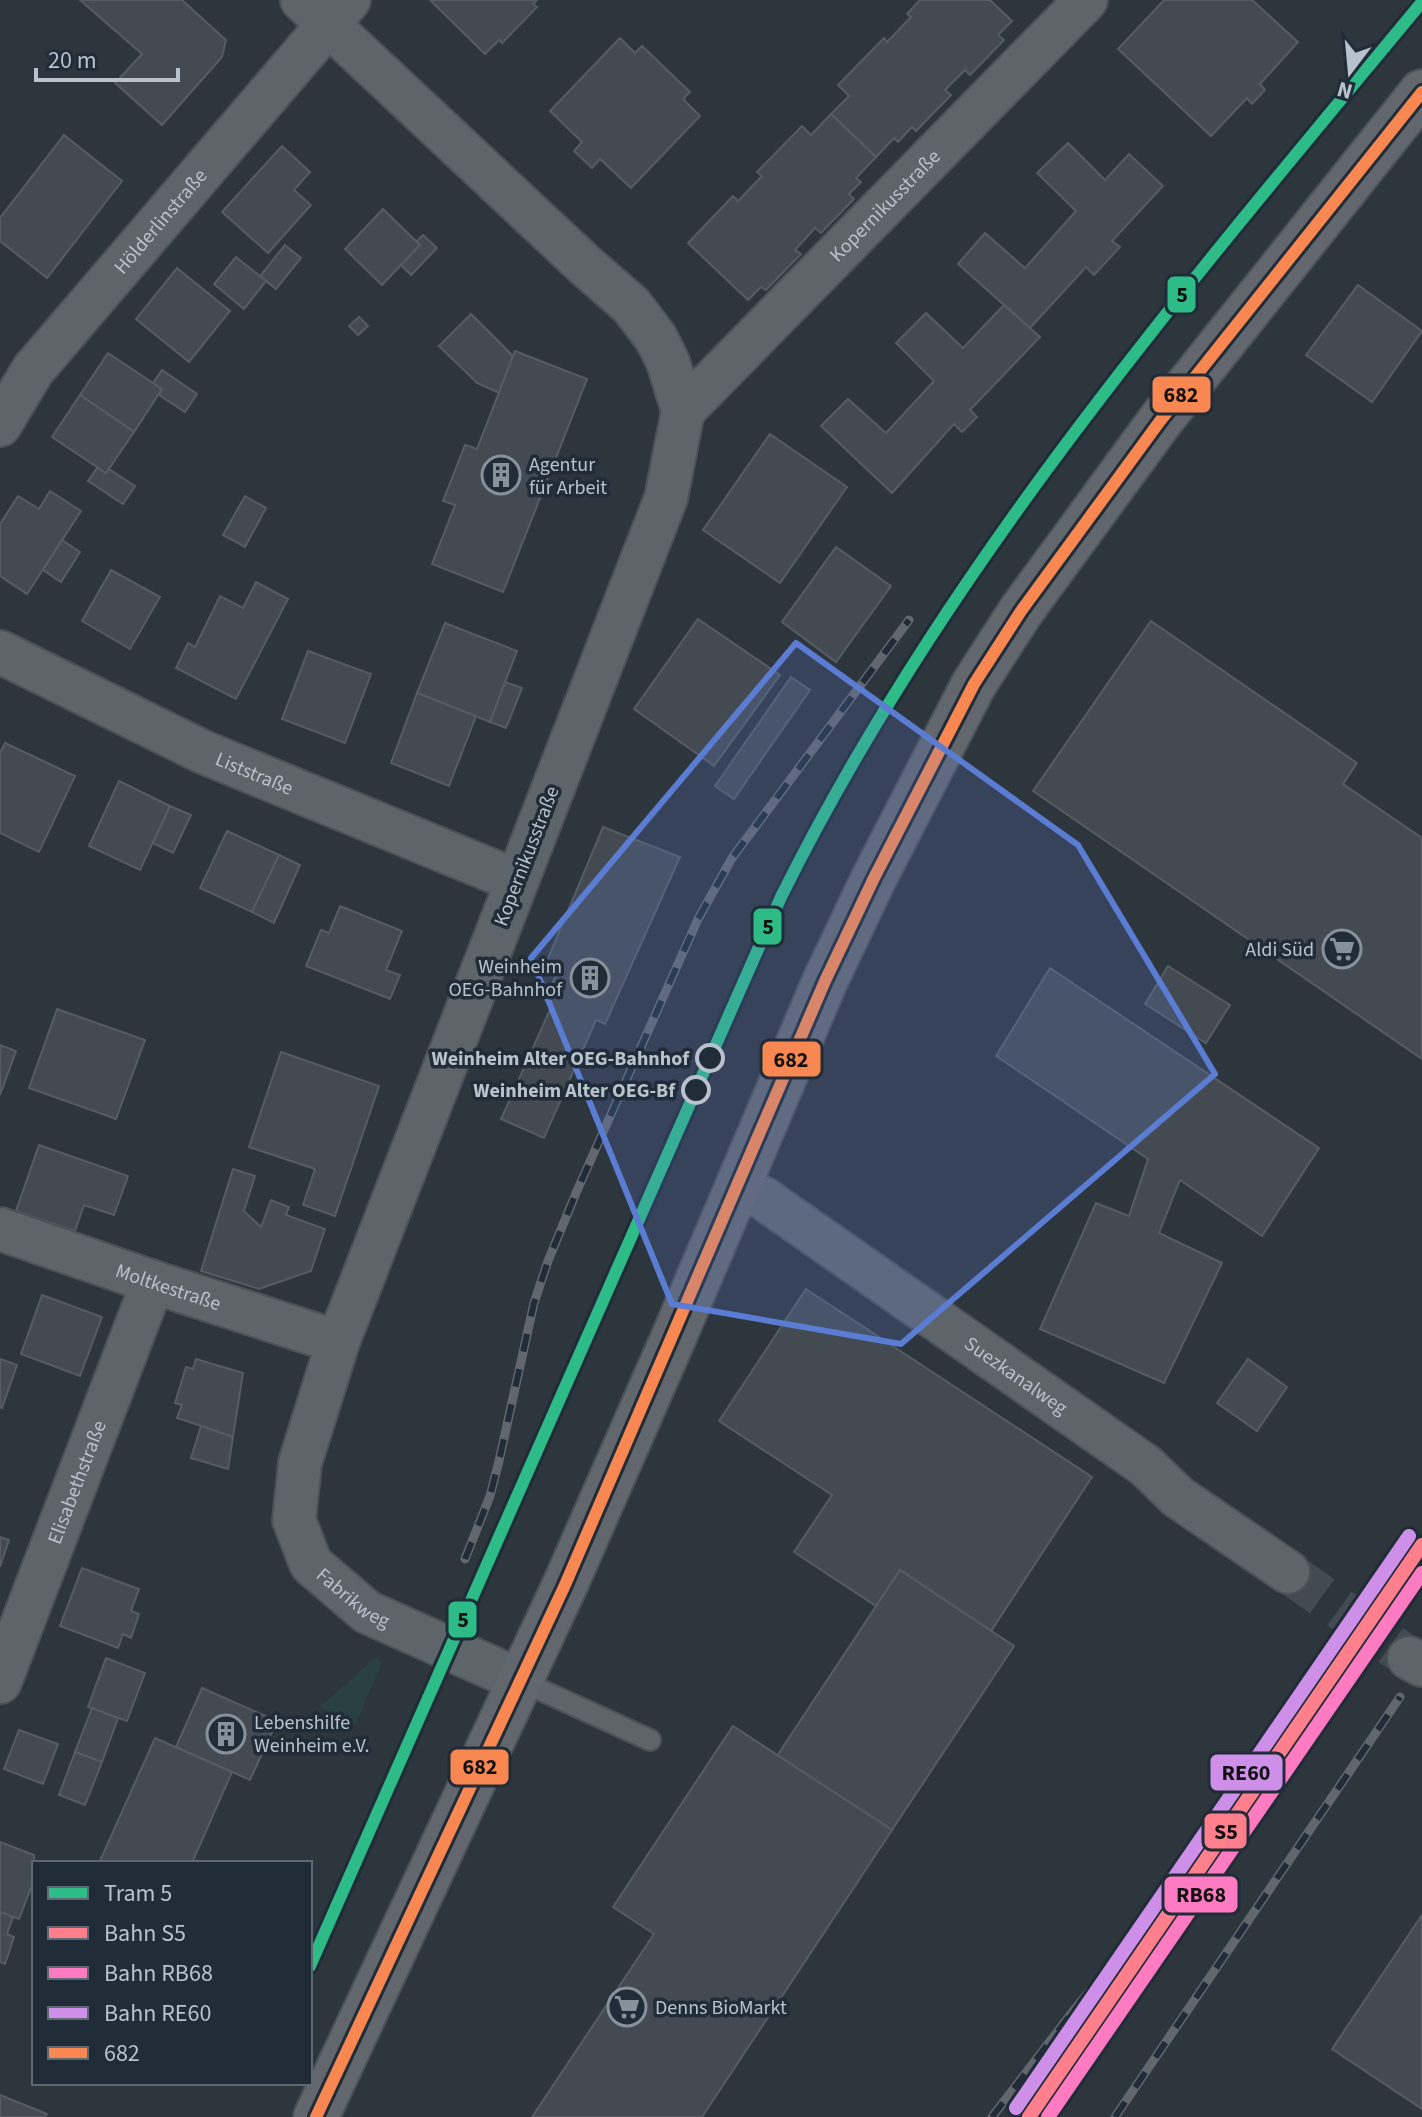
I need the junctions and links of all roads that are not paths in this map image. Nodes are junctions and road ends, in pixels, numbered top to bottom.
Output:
1 (1086, 0) edge
2 (326, 8) edge
3 (1422, 92) edge
4 (683, 411) junction
5 (0, 425) edge
6 (0, 652) edge
7 (517, 881) junction
8 (738, 1188) junction
9 (0, 1229) edge
10 (153, 1282) junction
11 (338, 1342) junction
12 (1288, 1572) tunnel mouth
13 (521, 1681) junction
14 (0, 1682) edge
15 (650, 1740) dead end
16 (316, 2117) edge

1 - 4 street, Kopernikusstraße
2 - 4 street, Kopernikusstraße
2 - 5 street, Hölderlinstraße
3 - 8 main road
4 - 7 street, Kopernikusstraße
6 - 7 street, Liststraße
7 - 11 street, Kopernikusstraße
8 - 12 street, Suezkanalweg
8 - 13 main road
9 - 10 street, Moltkestraße
10 - 11 street, Moltkestraße
10 - 14 street, Elisabethstraße
11 - 13 street, Fabrikweg
13 - 15 lane
13 - 16 main road

